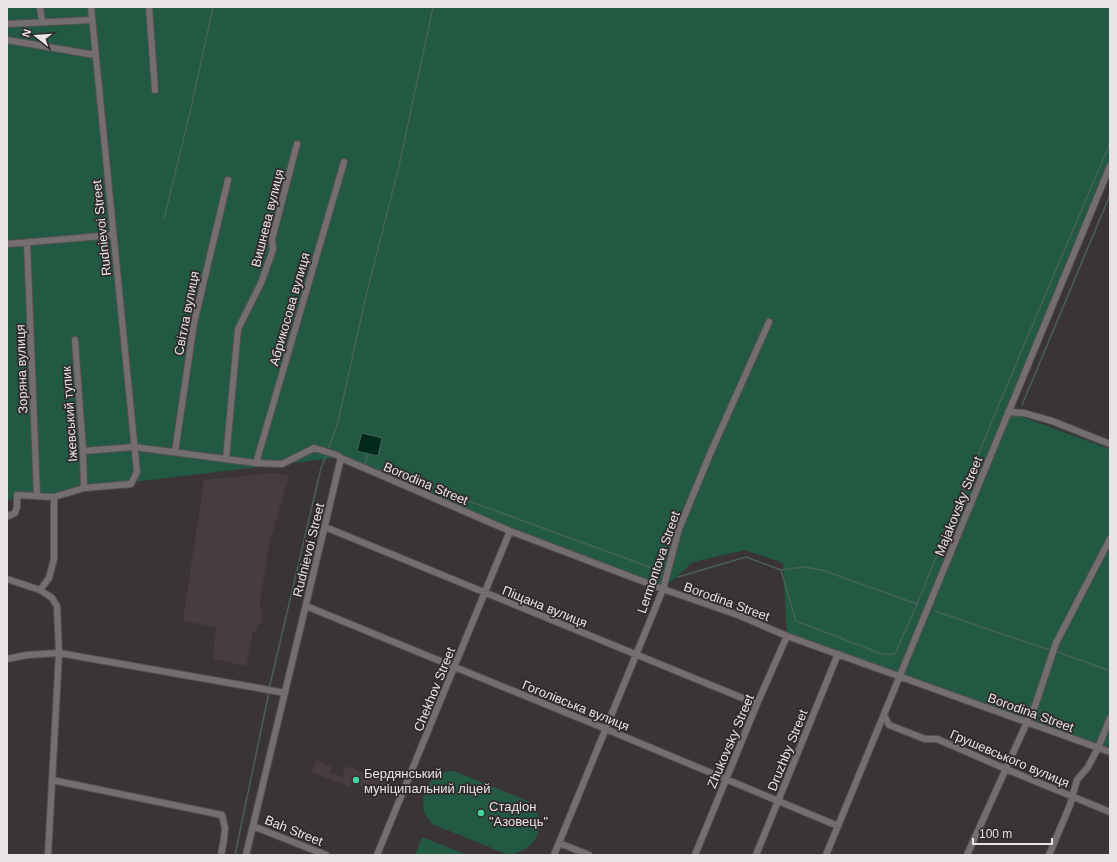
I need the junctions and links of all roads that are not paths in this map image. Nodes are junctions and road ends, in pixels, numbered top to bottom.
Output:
1 (40, 7) edge
2 (91, 7) edge
3 (149, 7) edge
4 (92, 20) junction
5 (42, 22) junction
6 (7, 24) edge
7 (7, 40) edge
8 (96, 55) junction
9 (155, 90) dead end
10 (297, 144) dead end
11 (344, 162) dead end
12 (1110, 166) edge
13 (228, 180) dead end
14 (113, 235) junction
15 (27, 242) junction
16 (7, 244) edge
17 (769, 322) dead end
18 (75, 340) dead end
19 (1008, 412) junction
20 (1110, 444) edge
21 (134, 447) junction
22 (83, 451) junction
23 (175, 452) junction
24 (339, 457) junction
25 (226, 459) junction
26 (256, 463) junction
27 (84, 488) junction
28 (37, 496) junction
29 (54, 497) junction
30 (7, 516) edge
31 (325, 527) junction
32 (510, 531) junction
33 (1110, 539) edge
34 (7, 578) edge
35 (663, 589) junction
36 (40, 590) junction
37 (485, 593) junction
38 (306, 606) junction
39 (787, 636) junction
40 (59, 653) junction
41 (838, 654) junction
42 (636, 655) junction
43 (7, 659) edge
44 (455, 667) junction
45 (900, 676) junction
46 (285, 693) junction
47 (757, 704) junction
48 (884, 715) junction
49 (1110, 718) edge
50 (1026, 722) junction
51 (606, 729) junction
52 (1098, 748) junction
53 (1110, 752) edge
54 (1006, 769) junction
55 (726, 779) junction
56 (52, 780) junction
57 (1073, 796) junction
58 (778, 801) junction
59 (1110, 812) edge
60 (253, 826) junction
61 (838, 826) junction
62 (559, 843) junction
63 (48, 855) edge
64 (221, 855) edge
65 (246, 855) edge
66 (326, 855) edge
67 (377, 855) edge
68 (554, 855) edge
69 (589, 855) edge
70 (695, 855) edge
71 (756, 855) edge
72 (826, 855) edge
73 (967, 855) edge
74 (1049, 855) edge

1 - 5 street
2 - 4 street, Rudnievoi Street
3 - 9 street
4 - 5 street
4 - 8 street, Rudnievoi Street
5 - 6 street
7 - 8 street
8 - 14 street, Rudnievoi Street
10 - 25 street, Вишнева вулиця
11 - 26 street, Абрикосова вулиця
12 - 19 street, Majakovsky Street
13 - 23 street, Світла вулиця
14 - 15 street
14 - 21 street, Rudnievoi Street
15 - 16 street
15 - 28 street, Зоряна вулиця
17 - 35 street, Lermontova Street
18 - 22 street, Іжевський тупик
19 - 20 street
19 - 45 street, Majakovsky Street
21 - 22 street
21 - 23 street
21 - 27 street, Rudnievoi Street
22 - 27 street, Іжевський тупик
23 - 25 street
24 - 26 street
24 - 31 street, Rudnievoi Street
24 - 32 street, Borodina Street
25 - 26 street
27 - 29 street, Rudnievoi Street
28 - 29 street, Rudnievoi Street
28 - 30 street, Rudnievoi Street
29 - 36 street
31 - 37 street, Піщана вулиця
31 - 38 street, Rudnievoi Street
32 - 35 street, Borodina Street
32 - 37 street, Chekhov Street
33 - 50 street
34 - 36 street
35 - 39 street, Borodina Street
35 - 42 street, Lermontova Street
36 - 40 street
37 - 42 street, Піщана вулиця
37 - 44 street, Chekhov Street
38 - 44 street, Гоголівська вулиця
38 - 46 street, Rudnievoi Street
39 - 41 street, Borodina Street
39 - 47 street, Zhukovsky Street
40 - 43 street
40 - 46 street
40 - 56 street
41 - 45 street, Borodina Street
41 - 58 street, Druzhby Street
42 - 47 street, Піщана вулиця
42 - 51 street, Lermontova Street
44 - 51 street, Гоголівська вулиця
44 - 67 street, Chekhov Street
45 - 48 street, Majakovsky Street
45 - 50 street, Borodina Street
46 - 60 street, Rudnievoi Street
47 - 55 street, Zhukovsky Street
48 - 54 street, Грушевського вулиця
48 - 61 street, Majakovsky Street
49 - 52 street
50 - 52 street, Borodina Street
50 - 54 street
51 - 55 street, Гоголівська вулиця
51 - 62 street, Lermontova Street
52 - 53 street, Borodina Street
52 - 57 street
54 - 57 street, Грушевського вулиця
54 - 73 street
55 - 58 street, Гоголівська вулиця
55 - 70 street, Zhukovsky Street
56 - 63 street
56 - 64 street
57 - 59 street, Грушевського вулиця
57 - 74 street
58 - 61 street, Гоголівська вулиця
58 - 71 street, Druzhby Street
60 - 65 street, Rudnievoi Street
60 - 66 street, Bah Street
61 - 72 street, Majakovsky Street
62 - 68 street, Lermontova Street
62 - 69 street

